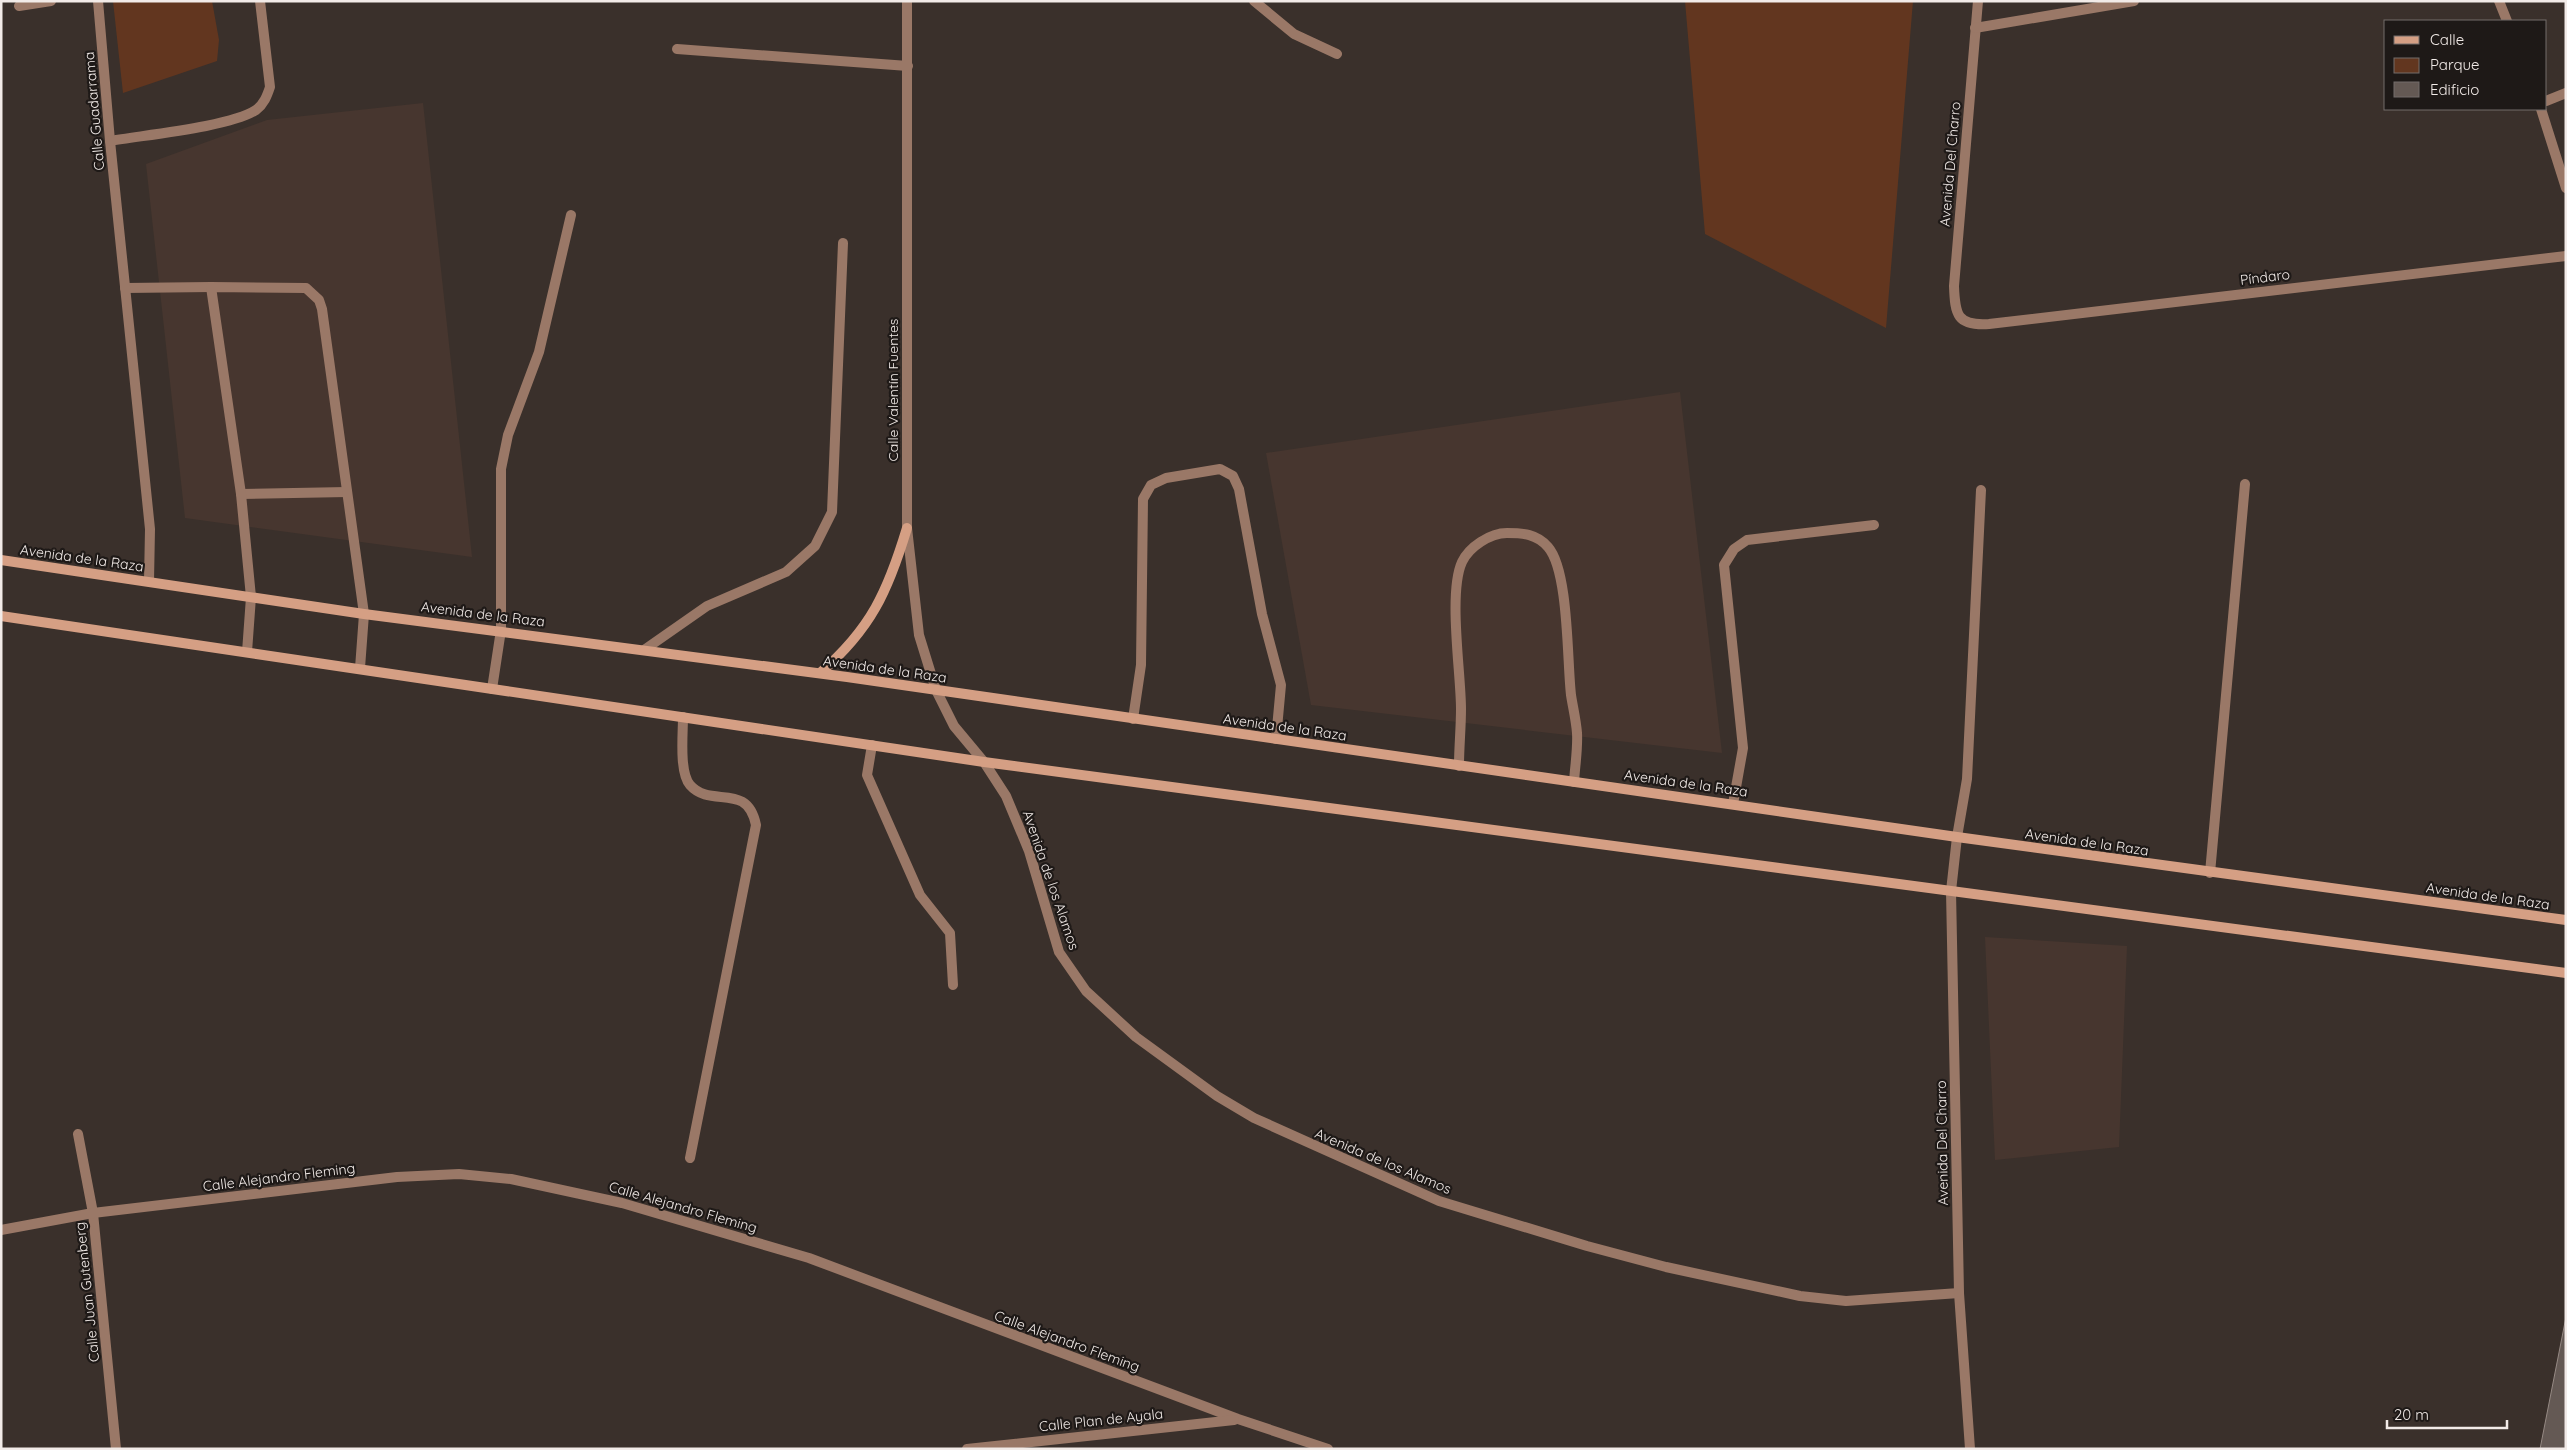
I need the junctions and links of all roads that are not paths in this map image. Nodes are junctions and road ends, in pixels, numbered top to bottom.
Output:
1 (51, 1) edge
2 (98, 1) edge
3 (260, 1) edge
4 (907, 1) edge
5 (1254, 1) edge
6 (1978, 1) edge
7 (2134, 1) edge
8 (2499, 1) edge
9 (19, 6) dead end
10 (2507, 20) edge
11 (1975, 28) junction
12 (677, 49) dead end
13 (1337, 54) dead end
14 (908, 66) junction
15 (2566, 94) edge
16 (2547, 101) edge
17 (2541, 110) edge
18 (110, 141) junction
19 (2566, 188) edge
20 (571, 215) dead end
21 (843, 242) dead end
22 (2566, 256) edge
23 (211, 287) junction
24 (125, 288) junction
25 (1968, 323) joint
26 (2245, 484) dead end
27 (1981, 490) dead end
28 (347, 492) junction
29 (241, 494) junction
30 (1874, 525) dead end
31 (907, 528) junction
32 (1, 560) edge
33 (149, 581) junction
34 (251, 597) junction
35 (364, 614) junction
36 (1, 616) edge
37 (501, 630) junction
38 (644, 650) junction
39 (247, 652) junction
40 (360, 668) junction
41 (820, 673) junction
42 (492, 689) junction
43 (936, 690) junction
44 (683, 717) junction
45 (1133, 719) junction
46 (1276, 739) junction
47 (872, 745) junction
48 (984, 762) junction
49 (1458, 766) junction
50 (1574, 782) junction
51 (1733, 804) junction
52 (1957, 837) junction
53 (2210, 873) junction
54 (1951, 891) junction
55 (2566, 920) edge
56 (2566, 973) edge
57 (953, 985) dead end
58 (78, 1134) dead end
59 (690, 1158) dead end
60 (93, 1213) junction
61 (1, 1230) edge
62 (1959, 1293) junction
63 (1238, 1419) junction
64 (116, 1449) edge
65 (967, 1449) edge
66 (1328, 1449) edge
67 (1970, 1449) edge

1 - 9 street
2 - 18 street, Calle Guadarrama
3 - 18 street
4 - 14 street, Calle Valentín Fuentes
5 - 13 street
6 - 11 street, Avenida Del Charro
7 - 11 street
8 - 10 street
11 - 25 street, Avenida Del Charro
12 - 14 street
14 - 31 street, Calle Valentín Fuentes
15 - 16 street
17 - 19 street
18 - 24 street, Calle Guadarrama
20 - 37 street
21 - 38 street
22 - 25 street, Píndaro
23 - 24 street
23 - 28 street
23 - 29 street
24 - 33 street, Calle Guadarrama
26 - 53 street
27 - 52 street, Avenida Del Charro
28 - 29 street
28 - 35 street
29 - 34 street
30 - 51 street
31 - 41 main road
31 - 43 street, Calle Valentín Fuentes
32 - 33 main road, Avenida de la Raza
33 - 34 main road, Avenida de la Raza
34 - 35 main road, Avenida de la Raza
34 - 39 street
35 - 37 main road, Avenida de la Raza
35 - 40 street
36 - 39 main road
37 - 38 main road, Avenida de la Raza
37 - 42 street
38 - 41 main road, Avenida de la Raza
39 - 40 main road
40 - 42 main road
41 - 43 main road, Avenida de la Raza
42 - 44 main road
43 - 45 main road, Avenida de la Raza
43 - 48 street, Calle Valentín Fuentes
44 - 47 main road
44 - 59 street
45 - 46 main road, Avenida de la Raza
45 - 46 street
46 - 49 main road, Avenida de la Raza
47 - 48 main road
47 - 57 street
48 - 54 main road
48 - 62 street, Avenida de los Alamos
49 - 50 main road, Avenida de la Raza
49 - 50 street
50 - 51 main road, Avenida de la Raza
51 - 52 main road, Avenida de la Raza
52 - 53 main road, Avenida de la Raza
52 - 54 street, Avenida Del Charro
53 - 55 main road, Avenida de la Raza
54 - 56 main road
54 - 62 street, Avenida Del Charro
58 - 60 street, Calle Juan Gutenberg
60 - 61 street, Calle Alejandro Fleming
60 - 63 street, Calle Alejandro Fleming
60 - 64 street, Calle Juan Gutenberg
62 - 67 street, Avenida Del Charro
63 - 65 street, Calle Plan de Ayala
63 - 66 street, Calle Alejandro Fleming

